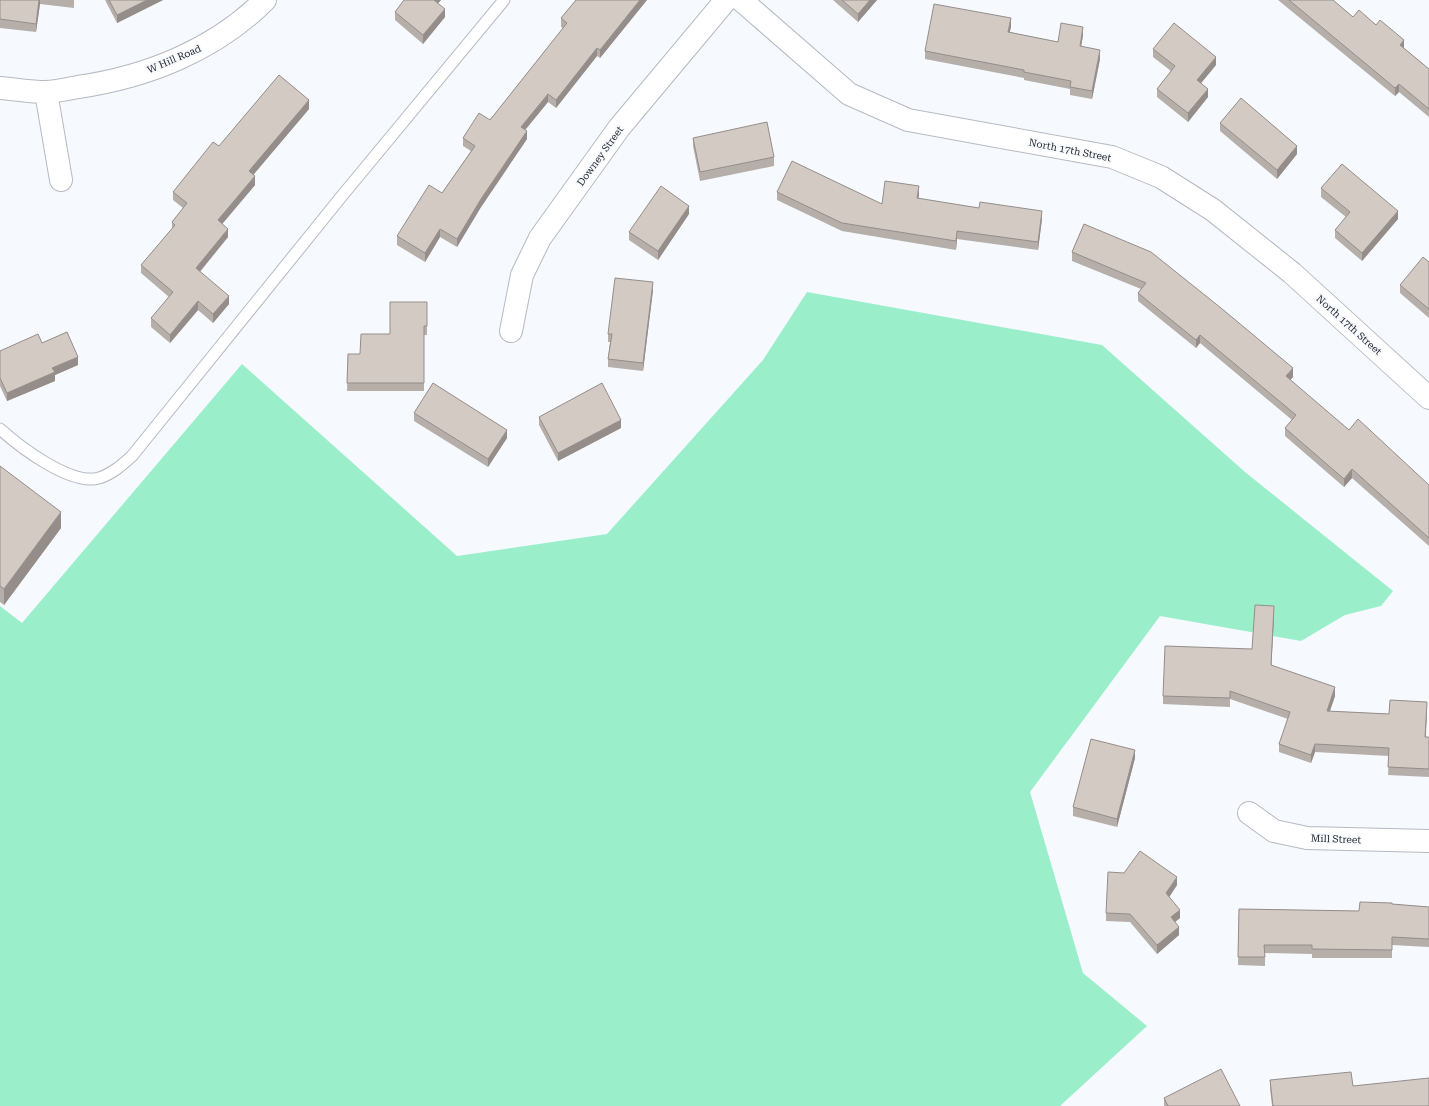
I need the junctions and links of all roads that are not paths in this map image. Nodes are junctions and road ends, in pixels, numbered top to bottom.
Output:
1 (265, 0) edge
2 (504, 0) edge
3 (726, 0) edge
4 (741, 0) edge
5 (0, 88) edge
6 (46, 92) junction
7 (61, 180) dead end
8 (511, 331) dead end
9 (1429, 398) edge
10 (0, 429) edge
11 (1249, 813) dead end
12 (1429, 841) edge

1 - 6 street, W Hill Road
2 - 10 lane
3 - 8 street, Downey Street
4 - 9 street, North 17th Street
5 - 6 street, W Hill Road
6 - 7 street
11 - 12 street, Mill Street

